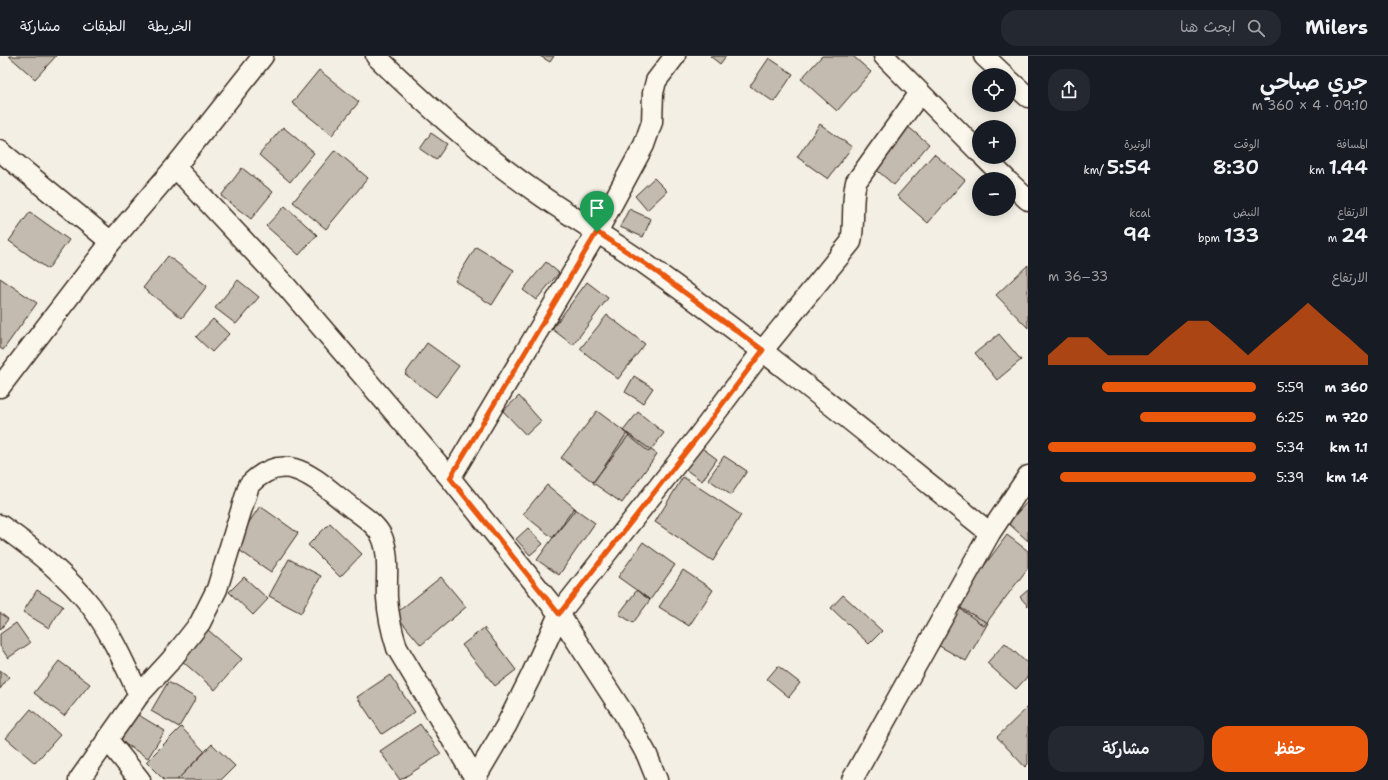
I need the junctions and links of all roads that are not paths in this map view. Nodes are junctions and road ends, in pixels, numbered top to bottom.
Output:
1 (263, 56) edge
2 (376, 56) edge
3 (675, 56) edge
4 (884, 56) edge
5 (984, 56) edge
6 (997, 68) edge
7 (1016, 86) edge
8 (920, 93) junction
9 (1028, 97) edge
10 (972, 145) edge
11 (0, 151) edge
12 (991, 164) edge
13 (175, 167) junction
14 (999, 172) edge
15 (1016, 189) edge
16 (1028, 200) edge
17 (597, 232) junction
18 (111, 242) junction
19 (763, 350) junction
20 (0, 387) edge
21 (1028, 476) edge
22 (450, 478) junction
23 (2, 532) edge
24 (990, 533) junction
25 (559, 614) junction
26 (139, 695) junction
27 (107, 739) junction
28 (475, 779) edge
29 (79, 780) edge
30 (140, 780) edge
31 (657, 780) edge
32 (852, 780) edge

1 - 13 street
2 - 17 street
3 - 17 street
4 - 8 street
5 - 6 street
7 - 9 street
8 - 10 street
8 - 19 street
11 - 18 street
12 - 14 street
13 - 18 street
13 - 22 street
15 - 16 street
17 - 19 street
17 - 22 street
18 - 20 street
19 - 24 street
19 - 25 street
21 - 24 street
22 - 25 street
23 - 26 street
24 - 32 street
25 - 28 street
25 - 31 street
26 - 27 street
26 - 28 street
27 - 29 street
27 - 30 street

